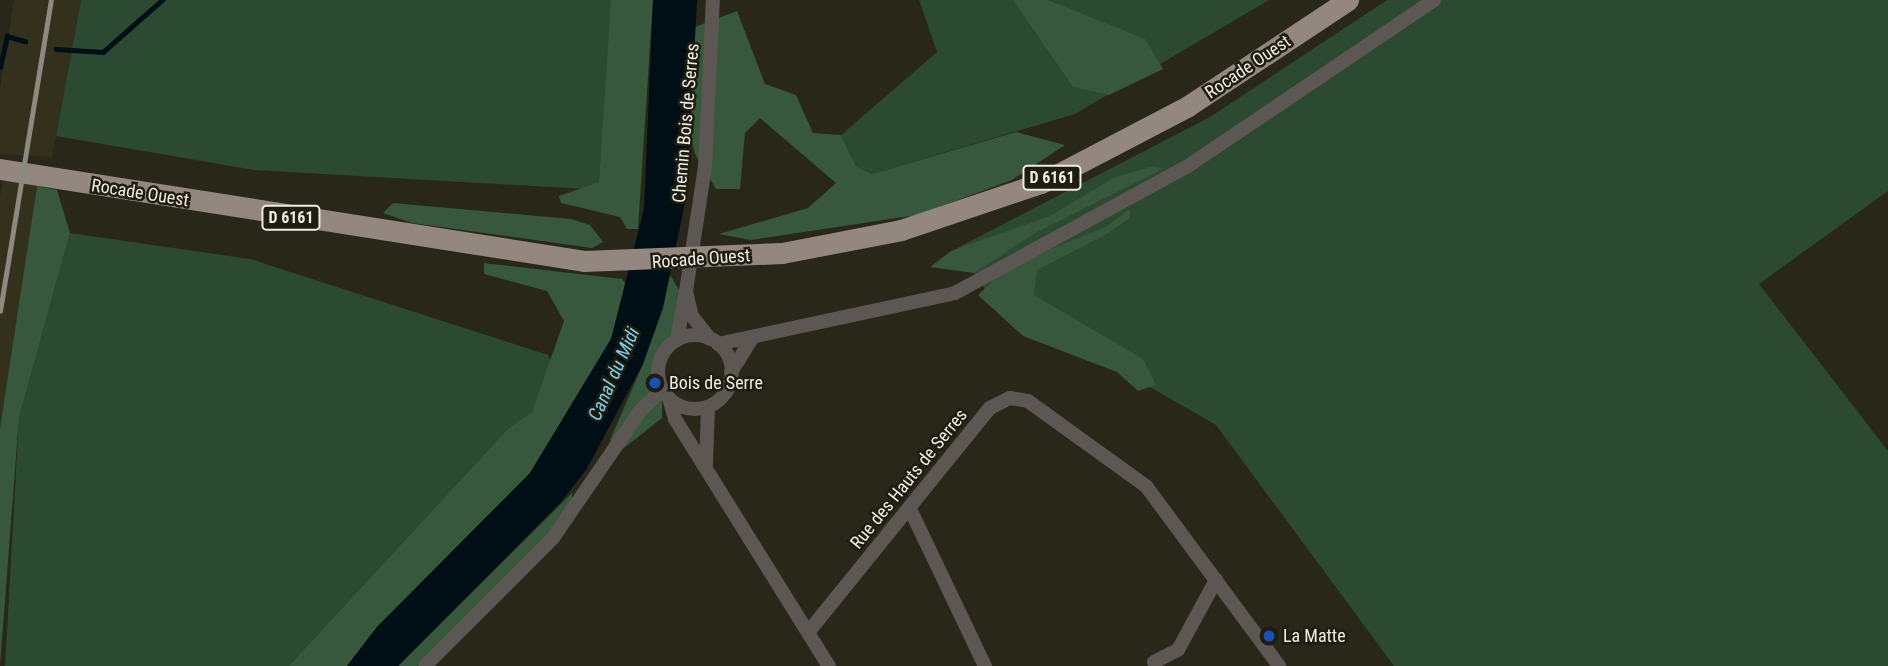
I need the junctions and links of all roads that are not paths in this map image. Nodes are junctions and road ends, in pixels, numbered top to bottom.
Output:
1 (713, 0) edge
2 (1348, 0) edge
3 (1434, 0) edge
4 (0, 169) edge
5 (686, 291) junction
6 (752, 338) junction
7 (677, 340) junction
8 (714, 342) junction
9 (732, 372) junction
10 (665, 394) junction
11 (708, 407) junction
12 (706, 465) junction
13 (911, 511) junction
14 (1216, 580) junction
15 (810, 630) junction
16 (1154, 662) dead end
17 (425, 666) edge
18 (829, 666) edge
19 (985, 666) edge
20 (1279, 666) edge

1 - 5 street, Chemin Bois de Serres
2 - 4 main road, Rocade Ouest / D 6161
3 - 6 street
5 - 7 street, Chemin Bois de Serres
5 - 8 street, Chemin Bois de Serres
6 - 8 street
6 - 9 street
7 - 8 street
7 - 10 street
8 - 9 street
9 - 11 street
10 - 11 street
10 - 12 street
10 - 17 street
11 - 12 street
12 - 15 street
13 - 14 street, Rue des Hauts de Serres
13 - 15 street, Rue des Hauts de Serres
13 - 19 street
14 - 16 street
14 - 20 street, Rue des Hauts de Serres
15 - 18 street

